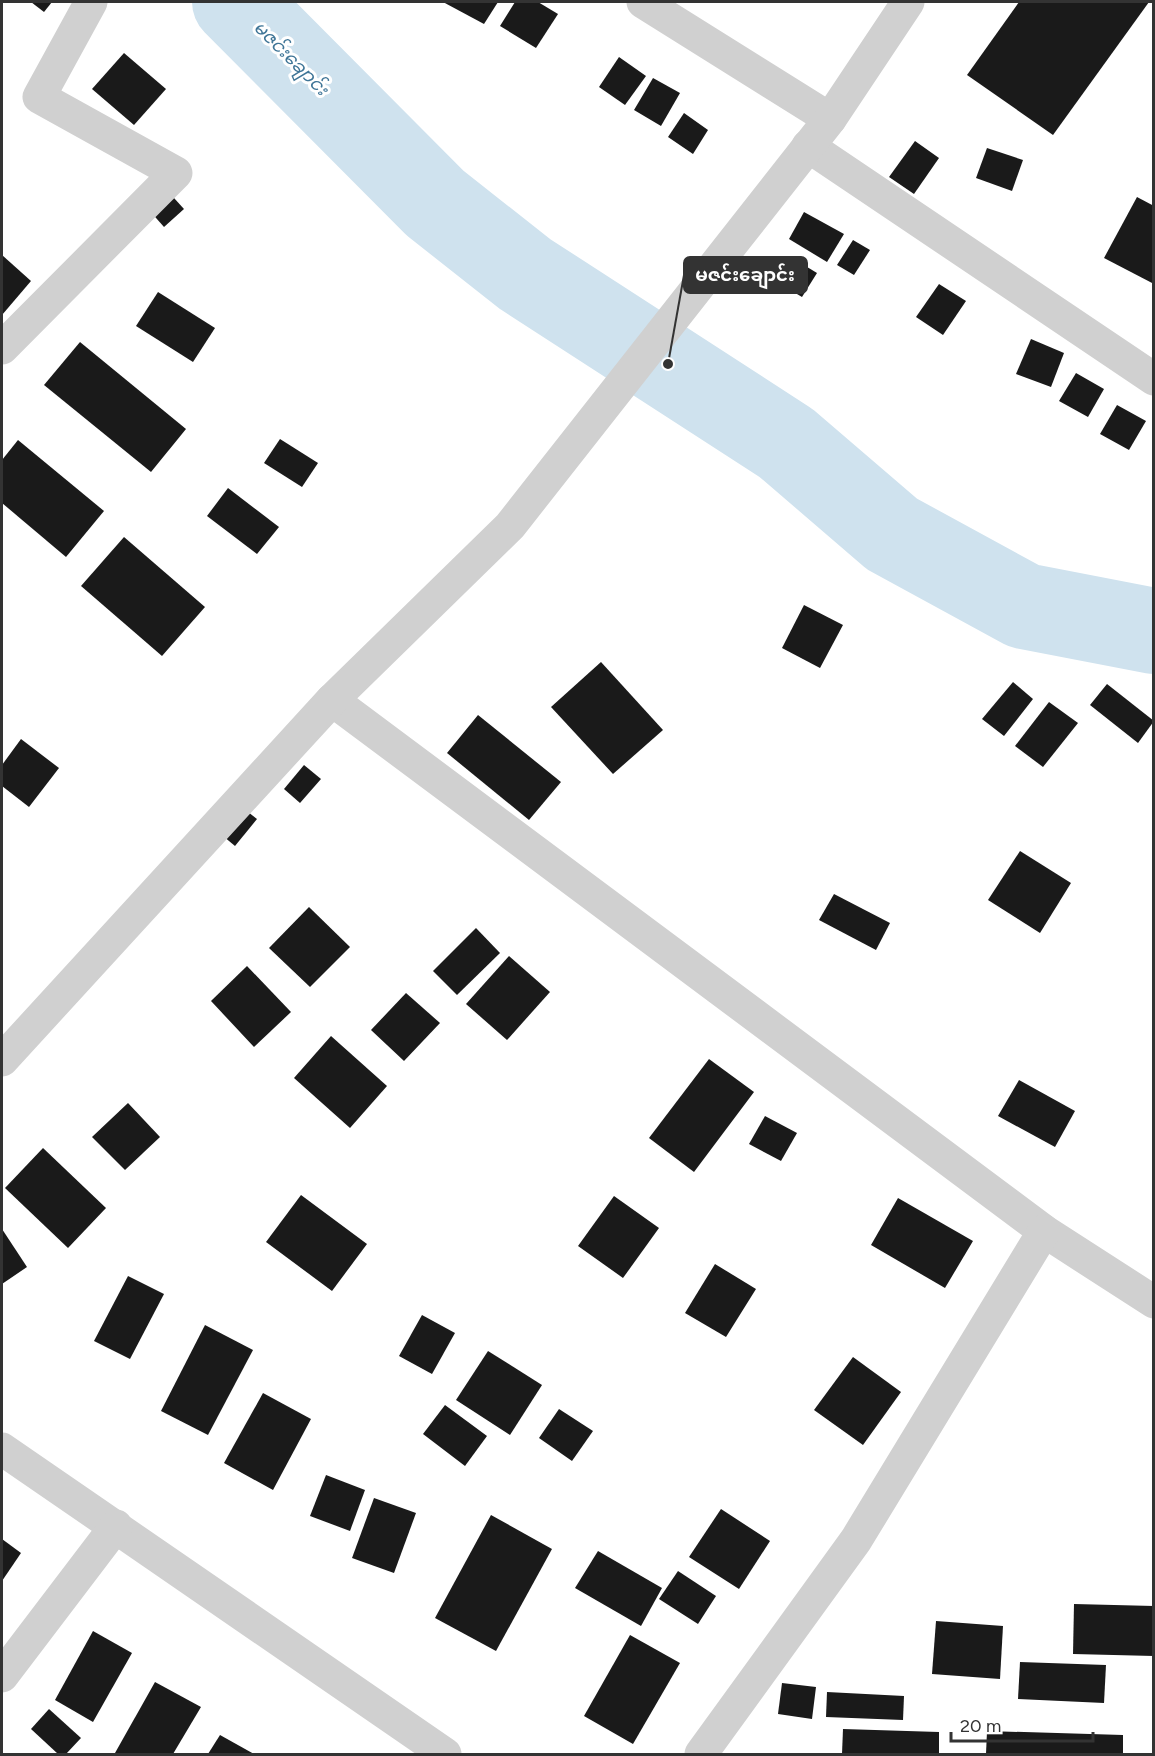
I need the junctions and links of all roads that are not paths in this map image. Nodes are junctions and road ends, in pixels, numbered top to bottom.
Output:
1 (91, 2) edge
2 (643, 2) edge
3 (908, 2) edge
4 (830, 118) junction
5 (808, 146) junction
6 (2, 348) edge
7 (1154, 379) edge
8 (332, 700) junction
9 (2, 1060) edge
10 (1044, 1231) junction
11 (1154, 1302) edge
12 (2, 1449) edge
13 (116, 1526) junction
14 (2, 1676) edge
15 (445, 1755) edge
16 (701, 1755) edge

1 - 6 street
2 - 4 street
3 - 4 street
4 - 5 street
5 - 7 street
5 - 8 street
8 - 9 street
8 - 10 street
10 - 11 street
10 - 16 street
12 - 13 street
13 - 14 street
13 - 15 street

